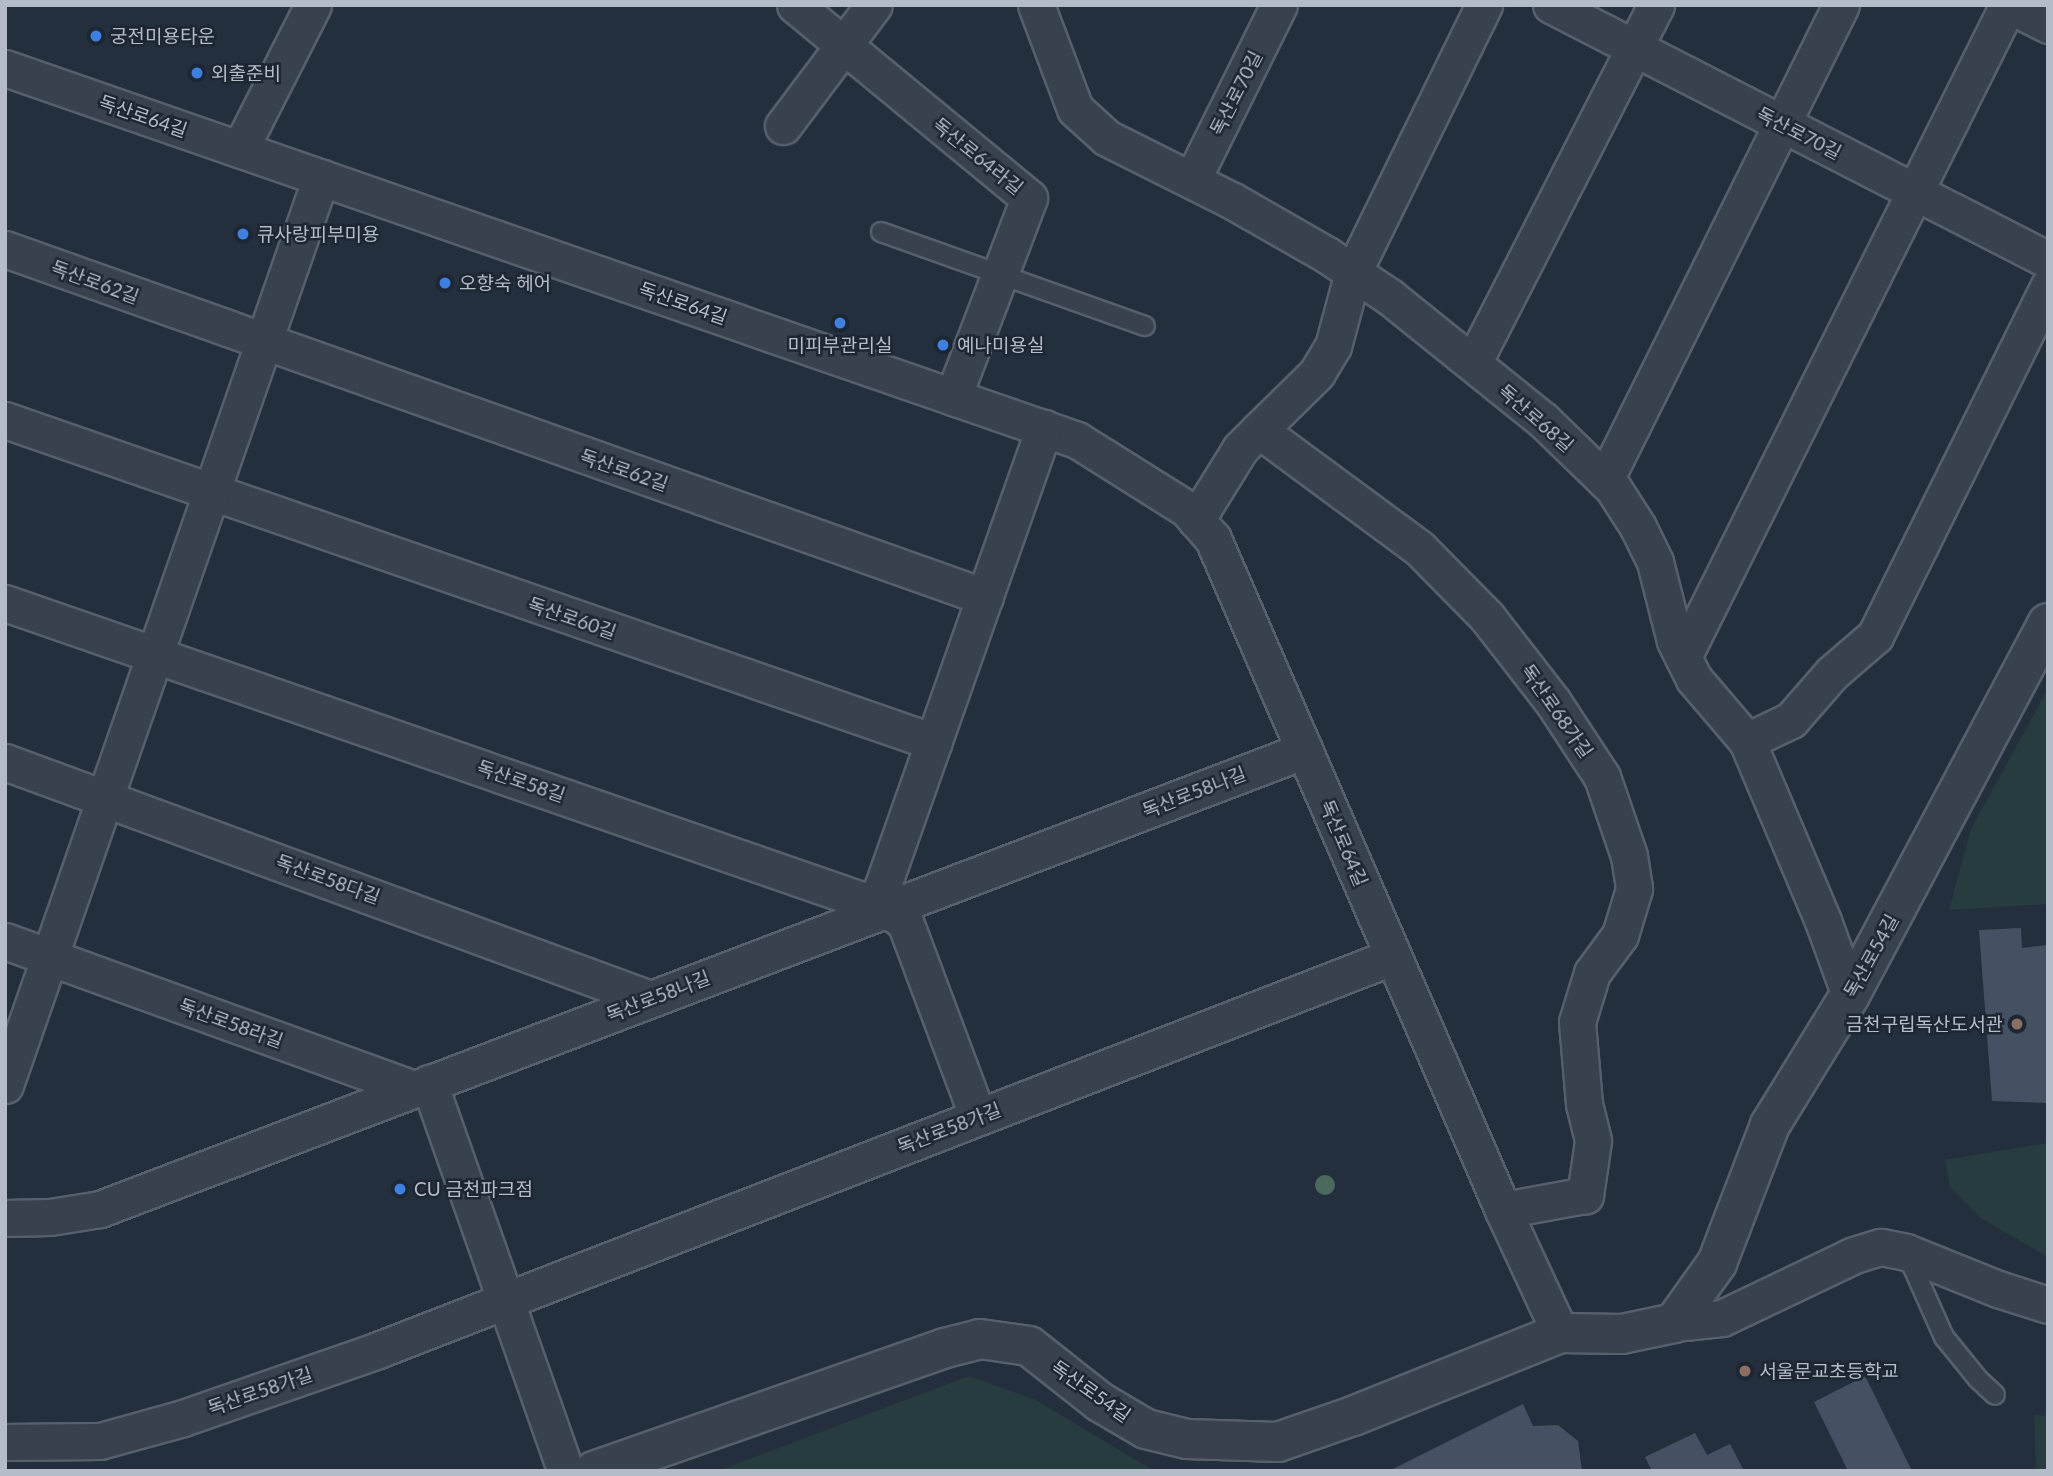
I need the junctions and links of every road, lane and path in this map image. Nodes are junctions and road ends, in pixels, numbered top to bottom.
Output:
1 (313, 5) edge
2 (795, 5) edge
3 (874, 5) edge
4 (1036, 5) edge
5 (1279, 5) edge
6 (1484, 5) edge
7 (1551, 5) edge
8 (1656, 5) edge
9 (1841, 5) edge
10 (2009, 5) edge
11 (2048, 25) edge
12 (844, 45) junction
13 (1634, 48) junction
14 (5, 68) edge
15 (1782, 124) junction
16 (783, 126) dead end
17 (240, 149) junction
18 (321, 177) junction
19 (1192, 180) junction
20 (1915, 192) junction
21 (881, 232) dead end
22 (5, 250) edge
23 (2048, 260) edge
24 (1353, 272) junction
25 (1000, 275) junction
26 (2048, 288) edge
27 (1145, 326) dead end
28 (263, 343) junction
29 (1473, 363) junction
30 (953, 397) junction
31 (5, 420) edge
32 (1044, 428) junction
33 (1259, 430) junction
34 (1605, 480) junction
35 (211, 494) junction
36 (1196, 520) junction
37 (985, 597) junction
38 (5, 603) edge
39 (2048, 624) edge
40 (155, 653) junction
41 (1683, 657) junction
42 (1746, 741) junction
43 (934, 742) junction
44 (1306, 750) junction
45 (5, 762) edge
46 (105, 796) junction
47 (887, 909) junction
48 (5, 941) edge
49 (50, 957) junction
50 (1392, 957) junction
51 (1850, 995) junction
52 (650, 999) junction
53 (5, 1084) edge
54 (421, 1086) junction
55 (978, 1117) junction
56 (1503, 1210) junction
57 (5, 1218) edge
58 (1906, 1252) junction
59 (506, 1301) junction
60 (2048, 1305) edge
61 (1674, 1323) junction
62 (1560, 1333) junction
63 (1995, 1395) dead end
64 (5, 1442) edge
65 (566, 1471) edge
66 (594, 1471) edge

1 - 17 street
2 - 12 street, 독산로64라길
3 - 12 street
4 - 19 street, 독산로68길
5 - 19 street, 독산로70길
6 - 24 street
7 - 13 street, 독산로70길
8 - 13 street
9 - 15 street
10 - 11 street
10 - 20 street
12 - 16 street
12 - 25 street, 독산로64라길
13 - 15 street, 독산로70길
13 - 29 street
14 - 17 street, 독산로64길
15 - 20 street, 독산로70길
15 - 34 street
17 - 18 street, 독산로64길
18 - 28 street
18 - 30 street, 독산로64길
19 - 24 street, 독산로68길
20 - 23 street, 독산로70길
20 - 41 street
21 - 25 lane
22 - 28 street, 독산로62길
24 - 29 street, 독산로68길
24 - 33 street
25 - 27 lane
25 - 30 street, 독산로64라길
26 - 42 street
28 - 35 street
28 - 37 street, 독산로62길
29 - 34 street, 독산로68길
30 - 32 street, 독산로64길
31 - 35 street, 독산로60길
32 - 36 street, 독산로64길
32 - 37 street
33 - 36 street
33 - 56 street, 독산로68가길
34 - 41 street, 독산로68길
35 - 40 street
35 - 43 street, 독산로60길
36 - 44 street, 독산로64길
37 - 43 street
38 - 40 street, 독산로58길
39 - 51 street, 독산로54길
40 - 46 street
40 - 47 street, 독산로58길
41 - 42 street, 독산로68길
42 - 51 street, 독산로68길
43 - 47 street
44 - 47 street, 독산로58나길
44 - 50 street, 독산로64길
45 - 46 street, 독산로58다길
46 - 49 street
46 - 52 street, 독산로58다길
47 - 52 street, 독산로58나길
47 - 55 street
48 - 49 street, 독산로58라길
49 - 53 street
49 - 54 street, 독산로58라길
50 - 55 street, 독산로58가길
50 - 56 street, 독산로64길
51 - 61 street, 독산로54길
52 - 54 street, 독산로58나길
54 - 57 street, 독산로58나길
54 - 59 street
55 - 59 street, 독산로58가길
56 - 62 street, 독산로64길
58 - 60 street, 독산로54길
58 - 61 street, 독산로54길
58 - 63 lane
59 - 64 street, 독산로58가길
59 - 65 street
61 - 62 street, 독산로54길
62 - 66 street, 독산로54길

